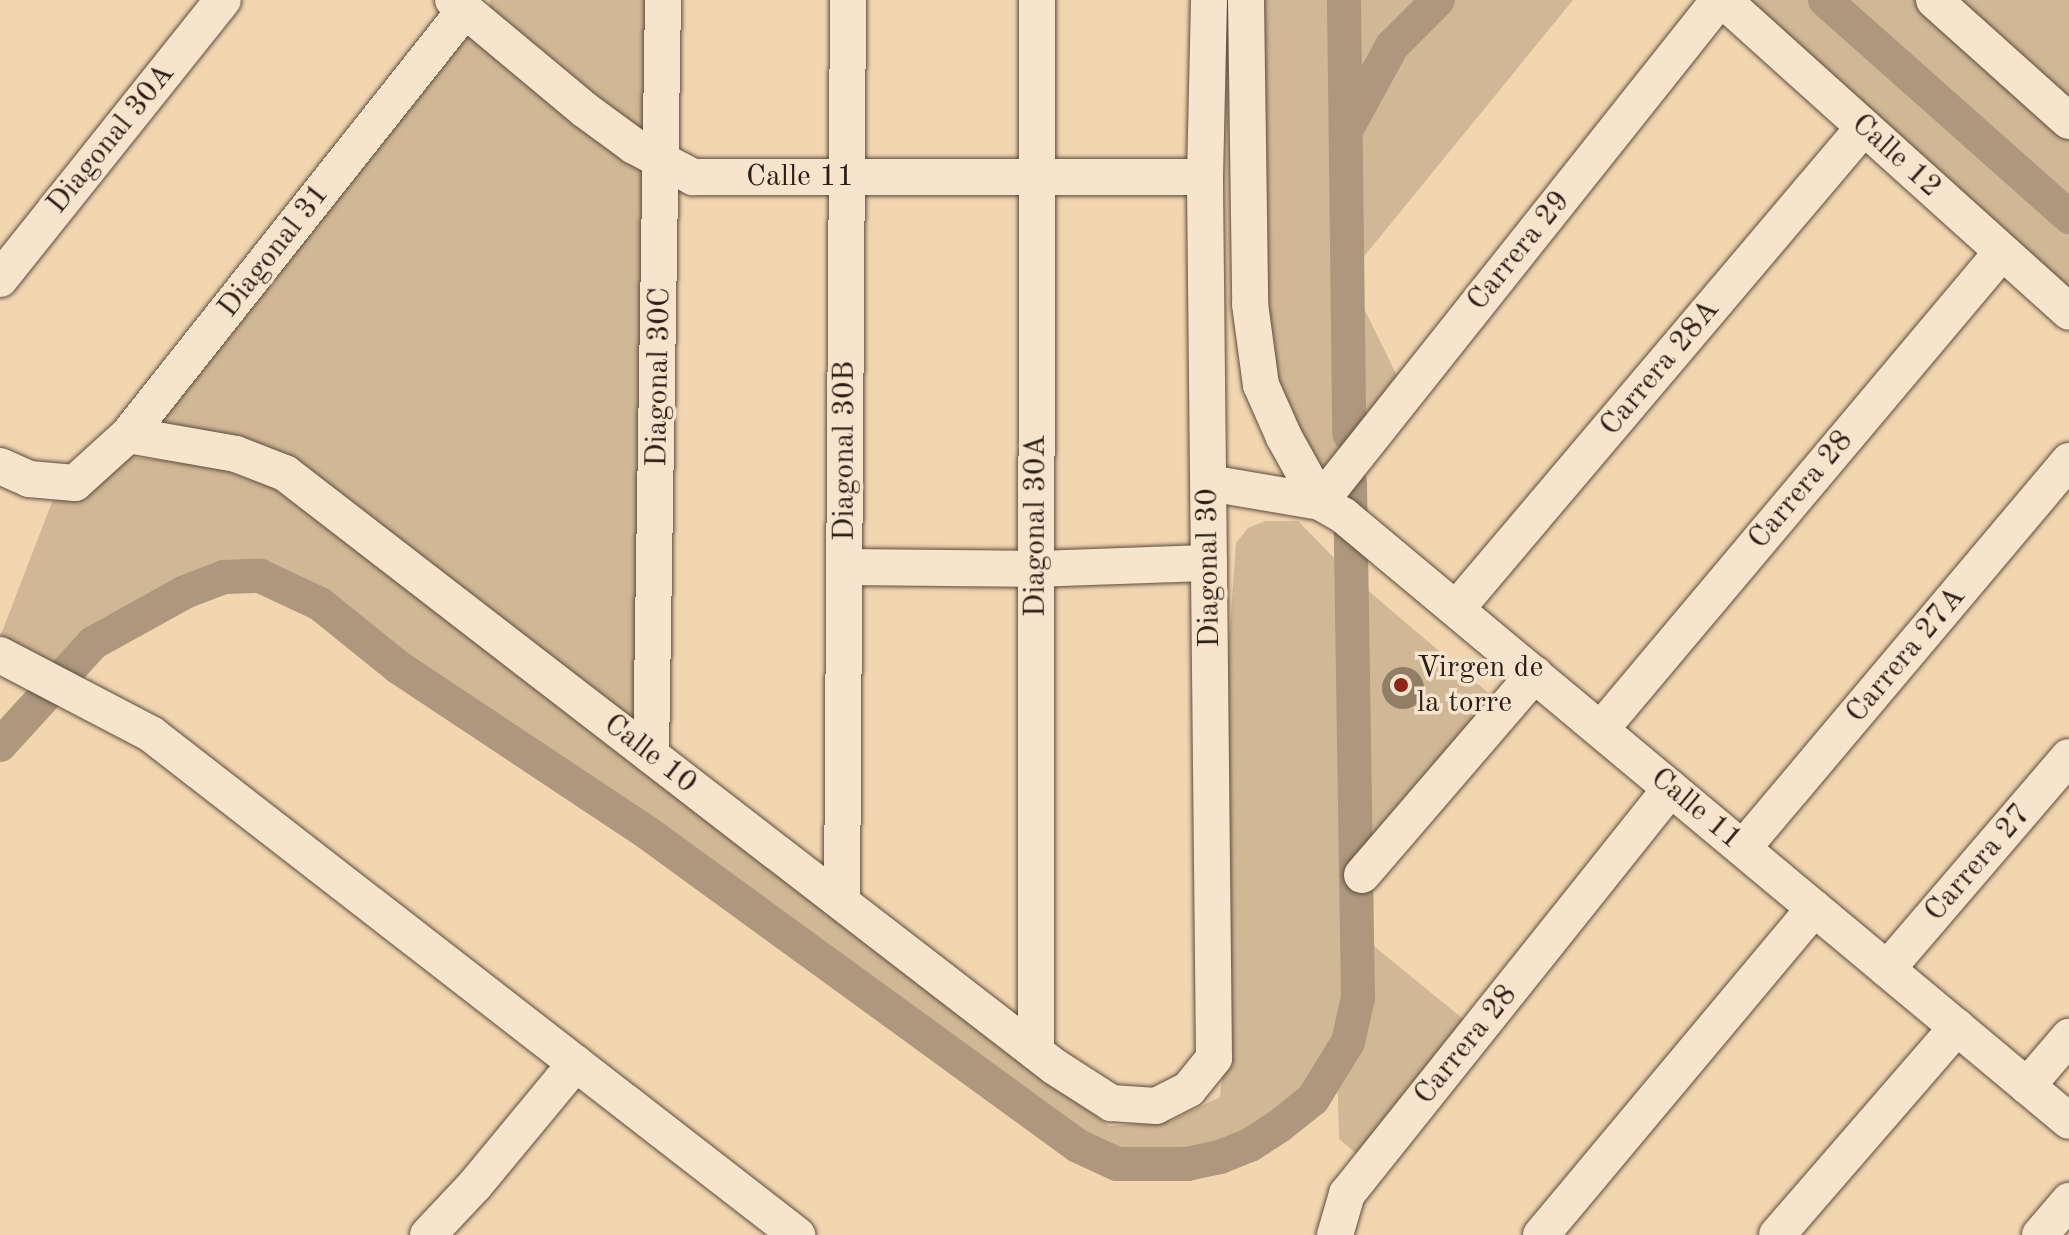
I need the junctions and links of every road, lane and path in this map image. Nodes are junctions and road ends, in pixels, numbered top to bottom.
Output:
1 (223, 0) edge
2 (663, 0) edge
3 (848, 0) edge
4 (1037, 0) edge
5 (1209, 0) edge
6 (1246, 0) edge
7 (1721, 0) edge
8 (1934, 0) edge
9 (475, 10) edge
10 (2069, 121) edge
11 (1864, 127) junction
12 (663, 161) junction
13 (847, 177) junction
14 (1037, 177) junction
15 (1205, 177) junction
16 (2002, 252) junction
17 (0, 279) edge
18 (2069, 312) edge
19 (128, 435) junction
20 (2069, 461) edge
21 (0, 466) edge
22 (1209, 483) junction
23 (1332, 509) junction
24 (1209, 563) junction
25 (845, 567) junction
26 (1036, 569) junction
27 (1457, 608) junction
28 (12, 661) edge
29 (1535, 674) junction
30 (1601, 729) junction
31 (651, 755) junction
32 (2069, 757) edge
33 (1671, 788) junction
34 (1743, 848) junction
35 (1362, 875) dead end
36 (842, 902) junction
37 (1814, 908) junction
38 (1887, 969) junction
39 (1957, 1027) junction
40 (2069, 1037) edge
41 (1036, 1052) junction
42 (576, 1063) junction
43 (2027, 1086) junction
44 (1156, 1106) joint
45 (2069, 1121) edge
46 (2069, 1201) edge
47 (428, 1235) edge
48 (797, 1235) edge
49 (1335, 1235) edge
50 (1541, 1235) edge
51 (1777, 1235) edge
52 (2040, 1235) edge

1 - 17 street, Diagonal 30A
2 - 12 street, Diagonal 30C
3 - 13 street, Diagonal 30B
4 - 14 street, Diagonal 30A
5 - 15 street, Diagonal 30
6 - 23 street
7 - 11 street, Calle 12
7 - 23 street, Carrera 29
8 - 10 street
9 - 12 street, Calle 11
9 - 19 street, Diagonal 31
11 - 16 street, Calle 12
11 - 27 street, Carrera 28A
12 - 13 street, Calle 11
12 - 31 street, Diagonal 30C
13 - 14 street, Calle 11
13 - 25 street, Diagonal 30B
14 - 15 street, Calle 11
14 - 26 street, Diagonal 30A
15 - 22 street, Diagonal 30
16 - 18 street, Calle 12
16 - 30 street, Carrera 28
19 - 21 street, Diagonal 31
19 - 31 street, Calle 10
20 - 34 street, Carrera 27A
22 - 23 street
22 - 24 street, Diagonal 30
23 - 27 street, Calle 11
24 - 26 street
24 - 44 street, Diagonal 30
25 - 26 street
25 - 36 street, Diagonal 30B
26 - 41 street, Diagonal 30A
27 - 29 street, Calle 11
28 - 42 street
29 - 30 street, Calle 11
29 - 35 street
30 - 33 street, Calle 11
31 - 36 street, Calle 10
32 - 38 street, Carrera 27
33 - 34 street, Calle 11
33 - 49 street, Carrera 28
34 - 37 street, Calle 11
36 - 41 street, Calle 10
37 - 38 street, Calle 11
37 - 50 street
38 - 39 street, Calle 11
39 - 43 street, Calle 11
39 - 51 street
40 - 43 street
41 - 44 street, Calle 10
42 - 47 street
42 - 48 street
43 - 45 street, Calle 11
46 - 52 street

